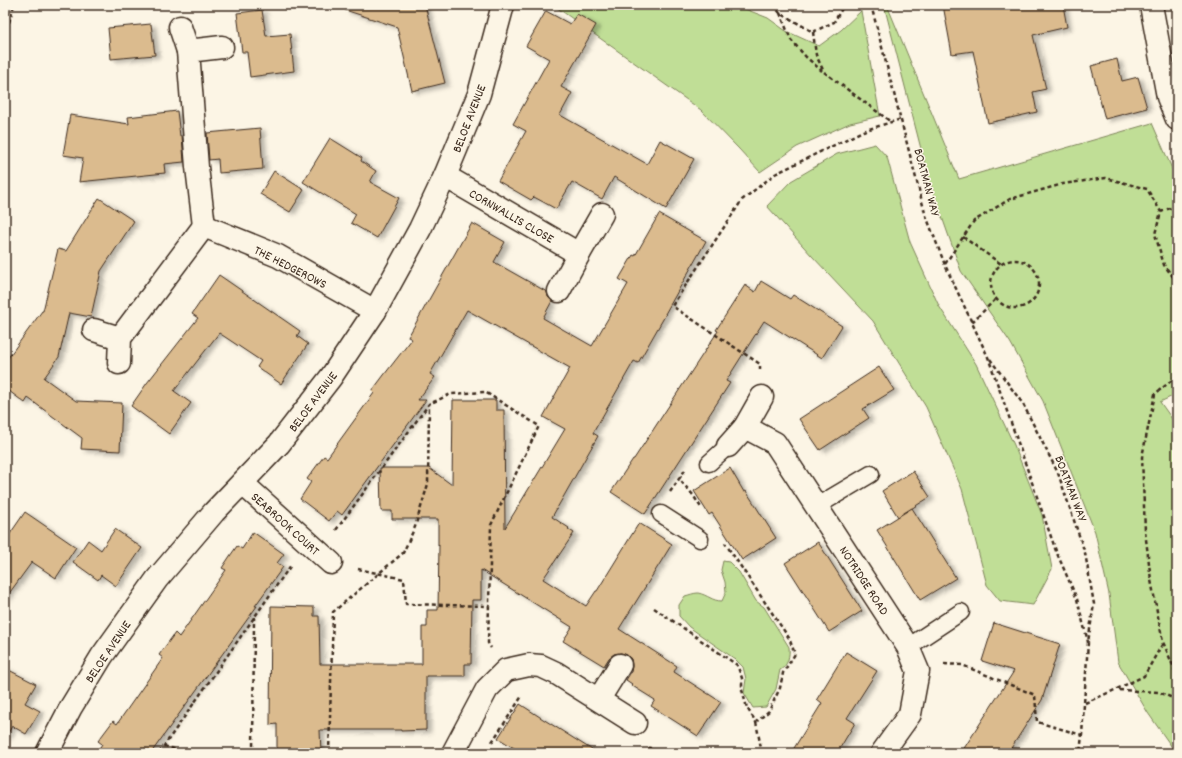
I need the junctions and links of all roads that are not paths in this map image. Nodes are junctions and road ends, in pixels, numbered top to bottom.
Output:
1 (503, 5) edge
2 (1151, 5) edge
3 (180, 27) dead end
4 (222, 47) dead end
5 (188, 51) junction
6 (1172, 95) edge
7 (1177, 119) edge
8 (445, 176) junction
9 (602, 214) dead end
10 (204, 226) junction
11 (579, 254) junction
12 (559, 291) dead end
13 (375, 311) junction
14 (94, 330) dead end
15 (120, 338) junction
16 (119, 363) dead end
17 (762, 397) road end
18 (745, 427) junction
19 (728, 446) joint
20 (709, 463) dead end
21 (871, 474) dead end
22 (242, 483) junction
23 (817, 506) junction
24 (661, 514) dead end
25 (700, 539) dead end
26 (319, 552) road end
27 (961, 612) dead end
28 (908, 647) junction
29 (620, 665) dead end
30 (598, 699) junction
31 (635, 723) dead end
32 (47, 753) edge
33 (453, 753) edge
34 (882, 753) edge

1 - 8 street, BELOE AVENUE
2 - 6 street
3 - 5 street
4 - 5 street
5 - 10 street
6 - 7 street
8 - 11 street, CORNWALLIS CLOSE
8 - 13 street, BELOE AVENUE
9 - 11 street
10 - 13 street, THE HEDGEROWS
10 - 15 street
11 - 12 street
13 - 22 street, BELOE AVENUE
14 - 15 street
15 - 16 street
17 - 18 street
18 - 19 street
18 - 23 street, NOTRIDGE ROAD
19 - 20 lane
21 - 23 lane
22 - 26 street, SEABROOK COURT
22 - 32 street, BELOE AVENUE
23 - 28 street, NOTRIDGE ROAD
24 - 25 lane
27 - 28 lane
28 - 34 street, NOTRIDGE ROAD
29 - 30 street
30 - 31 street
30 - 33 street

